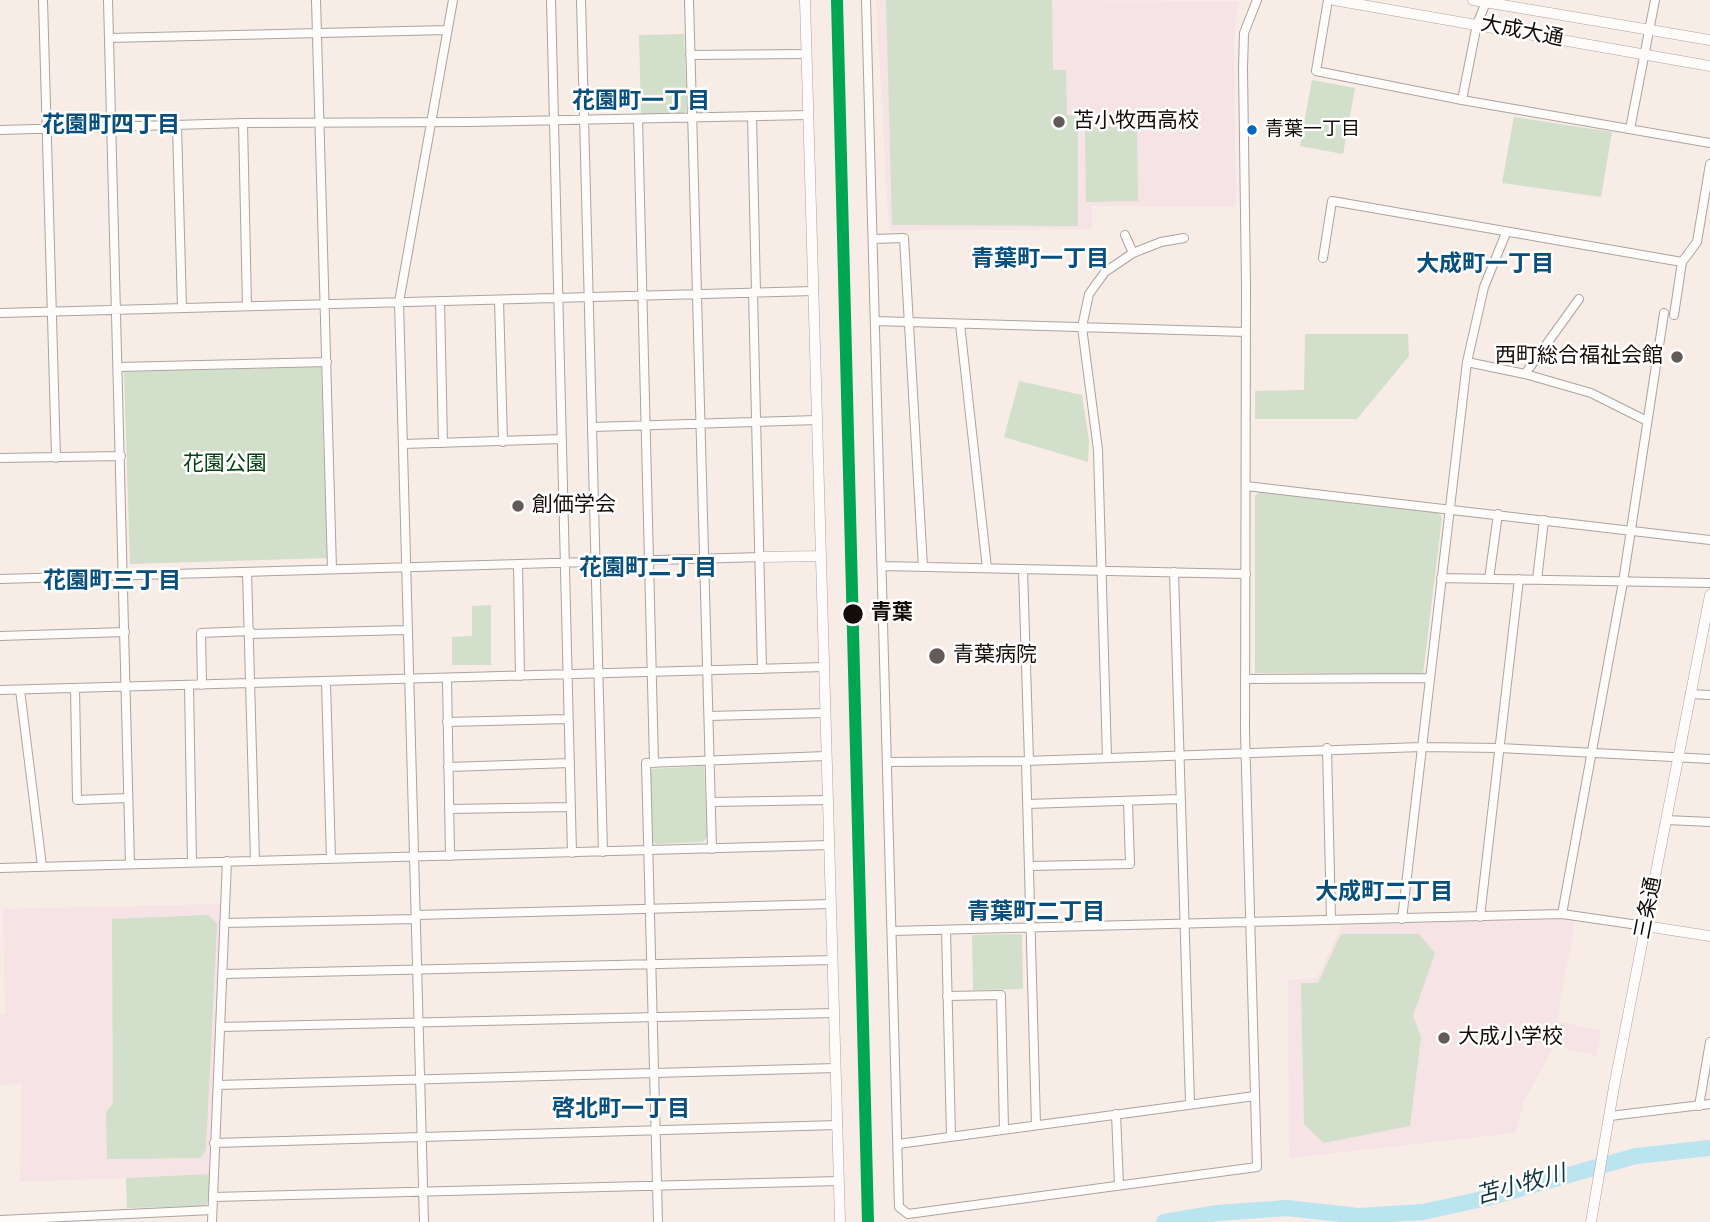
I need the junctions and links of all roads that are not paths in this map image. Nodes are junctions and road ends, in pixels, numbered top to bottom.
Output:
1 (43, 0) edge
2 (108, 0) edge
3 (316, 0) edge
4 (453, 0) edge
5 (551, 0) edge
6 (581, 0) edge
7 (689, 0) edge
8 (805, 0) edge
9 (866, 0) edge
10 (1257, 0) edge
11 (1328, 0) edge
12 (1334, 0) edge
13 (1472, 0) edge
14 (1656, 0) edge
15 (1487, 1) edge
16 (1477, 24) junction
17 (447, 30) junction
18 (1649, 31) junction
19 (318, 34) junction
20 (109, 38) junction
21 (1710, 40) edge
22 (807, 54) junction
23 (690, 55) junction
24 (1644, 55) junction
25 (1710, 66) edge
26 (1462, 100) junction
27 (809, 115) junction
28 (752, 116) junction
29 (692, 118) junction
30 (639, 119) junction
31 (554, 121) junction
32 (585, 121) junction
33 (321, 122) junction
34 (243, 123) junction
35 (430, 123) junction
36 (177, 126) junction
37 (111, 128) junction
38 (0, 130) edge
39 (47, 130) junction
40 (1630, 130) junction
41 (1710, 144) edge
42 (1710, 164) edge
43 (1506, 233) junction
44 (1125, 235) dead end
45 (1184, 238) dead end
46 (873, 239) junction
47 (1133, 253) junction
48 (1323, 258) dead end
49 (1682, 262) junction
50 (814, 291) junction
51 (755, 292) junction
52 (698, 294) junction
53 (643, 296) junction
54 (589, 297) junction
55 (558, 298) junction
56 (1579, 299) dead end
57 (499, 300) junction
58 (440, 301) junction
59 (399, 302) junction
60 (326, 304) junction
61 (247, 306) junction
62 (182, 308) junction
63 (116, 309) junction
64 (52, 311) junction
65 (0, 313) edge
66 (1664, 313) dead end
67 (1674, 315) dead end
68 (875, 321) junction
69 (908, 322) junction
70 (960, 324) junction
71 (1082, 327) junction
72 (1246, 332) junction
73 (327, 362) junction
74 (1467, 362) junction
75 (118, 368) junction
76 (1525, 374) junction
77 (817, 420) junction
78 (1647, 421) junction
79 (758, 422) junction
80 (701, 425) junction
81 (646, 426) junction
82 (593, 427) junction
83 (562, 439) junction
84 (503, 442) junction
85 (443, 443) junction
86 (403, 444) junction
87 (121, 456) junction
88 (0, 458) edge
89 (57, 458) junction
90 (1246, 486) junction
91 (1449, 509) junction
92 (1498, 514) junction
93 (1544, 520) junction
94 (1631, 531) junction
95 (1710, 540) edge
96 (821, 556) junction
97 (761, 557) junction
98 (705, 559) junction
99 (650, 561) junction
100 (596, 562) junction
101 (565, 564) junction
102 (518, 565) junction
103 (882, 566) junction
104 (923, 566) junction
105 (406, 567) junction
106 (988, 568) junction
107 (332, 569) junction
108 (1023, 569) junction
109 (1102, 571) junction
110 (247, 572) junction
111 (1174, 572) junction
112 (1246, 573) junction
113 (123, 575) junction
114 (1441, 578) junction
115 (0, 579) edge
116 (1489, 579) junction
117 (1519, 579) junction
118 (1537, 580) junction
119 (1623, 582) junction
120 (1710, 583) edge
121 (1710, 595) edge
122 (407, 630) junction
123 (125, 632) junction
124 (250, 632) junction
125 (0, 636) edge
126 (824, 667) junction
127 (762, 669) junction
128 (708, 671) junction
129 (652, 673) junction
130 (599, 674) junction
131 (568, 675) junction
132 (520, 677) junction
133 (447, 678) junction
134 (1429, 678) junction
135 (409, 679) junction
136 (1245, 679) junction
137 (326, 682) junction
138 (252, 684) junction
139 (189, 685) junction
140 (202, 685) junction
141 (127, 687) junction
142 (75, 688) junction
143 (0, 690) edge
144 (20, 690) junction
145 (1690, 694) junction
146 (1710, 695) edge
147 (825, 713) junction
148 (709, 716) junction
149 (568, 719) junction
150 (447, 722) junction
151 (1421, 747) junction
152 (1500, 747) junction
153 (1326, 748) junction
154 (1245, 751) junction
155 (1592, 753) junction
156 (1179, 754) junction
157 (826, 756) junction
158 (1107, 757) junction
159 (1678, 758) junction
160 (1710, 759) edge
161 (711, 761) junction
162 (1027, 761) junction
163 (887, 762) junction
164 (570, 763) junction
165 (654, 763) junction
166 (448, 767) junction
167 (128, 798) junction
168 (1180, 799) junction
169 (827, 800) junction
170 (1128, 801) junction
171 (712, 803) junction
172 (1027, 804) junction
173 (571, 807) junction
174 (449, 809) junction
175 (1666, 820) junction
176 (1710, 822) edge
177 (829, 845) junction
178 (712, 849) junction
179 (647, 850) junction
180 (603, 852) junction
181 (572, 853) junction
182 (450, 856) junction
183 (414, 857) junction
184 (331, 859) junction
185 (255, 861) junction
186 (192, 862) junction
187 (227, 862) junction
188 (130, 864) junction
189 (42, 866) junction
190 (1029, 866) junction
191 (0, 868) edge
192 (831, 904) junction
193 (649, 909) junction
194 (1562, 915) junction
195 (416, 917) junction
196 (1480, 917) junction
197 (1402, 919) junction
198 (1331, 920) junction
199 (1250, 921) junction
200 (224, 923) junction
201 (1184, 924) junction
202 (1645, 926) junction
203 (1031, 928) junction
204 (946, 930) junction
205 (892, 932) junction
206 (1710, 936) edge
207 (833, 960) junction
208 (651, 963) junction
209 (417, 970) junction
210 (223, 974) junction
211 (947, 996) junction
212 (834, 1013) junction
213 (653, 1017) junction
214 (418, 1023) junction
215 (220, 1027) junction
216 (1710, 1042) edge
217 (836, 1068) junction
218 (654, 1072) junction
219 (420, 1079) junction
220 (218, 1084) junction
221 (1255, 1096) junction
222 (1190, 1103) junction
223 (1710, 1104) edge
224 (1699, 1106) junction
225 (1116, 1114) junction
226 (1610, 1116) junction
227 (838, 1125) junction
228 (1036, 1125) junction
229 (1004, 1129) junction
230 (656, 1130) junction
231 (951, 1136) junction
232 (422, 1137) junction
233 (214, 1143) junction
234 (898, 1144) junction
235 (839, 1181) junction
236 (657, 1185) junction
237 (1119, 1185) junction
238 (424, 1192) junction
239 (213, 1197) junction
240 (212, 1210) junction
241 (1592, 1217) edge
242 (0, 1220) edge
243 (840, 1220) joint
244 (212, 1222) edge
245 (424, 1222) edge
246 (658, 1222) edge
247 (828, 1222) edge

1 - 39 street
2 - 20 street
3 - 19 street
4 - 17 street
5 - 31 street
6 - 32 street
7 - 23 street
8 - 22 street
9 - 46 street
10 - 72 street
11 - 26 street
12 - 16 street, 大成大通
13 - 15 street, 大成大通
14 - 18 street
15 - 16 street
15 - 18 street, 大成大通
16 - 24 street, 大成大通
16 - 26 street
17 - 19 street
17 - 35 street
18 - 21 street, 大成大通
18 - 24 street
19 - 20 street
19 - 33 street
20 - 37 street
22 - 23 street
22 - 27 street
23 - 29 street
24 - 25 street, 大成大通
24 - 40 street
26 - 40 street
27 - 28 street
27 - 50 street
28 - 29 street
28 - 51 street
29 - 30 street
29 - 52 street
30 - 32 street
30 - 53 street
31 - 32 street
31 - 35 street
31 - 55 street
32 - 54 street
33 - 34 street
33 - 35 street
33 - 60 street
34 - 36 street
34 - 61 street
35 - 59 street
36 - 37 street
36 - 62 street
37 - 39 street
37 - 63 street
38 - 39 street
39 - 64 street
40 - 41 street
42 - 49 street
43 - 48 street
43 - 49 street
43 - 74 street
44 - 47 street
45 - 47 street
46 - 68 street
46 - 69 street
47 - 71 street
49 - 67 street
50 - 51 street
50 - 77 street
51 - 52 street
51 - 79 street
52 - 53 street
52 - 80 street
53 - 54 street
53 - 81 street
54 - 55 street
54 - 82 street
55 - 57 street
55 - 83 street
56 - 76 street
57 - 58 street
57 - 84 street
58 - 59 street
58 - 85 street
59 - 60 street
59 - 86 street
60 - 61 street
60 - 73 street
61 - 62 street
62 - 63 street
63 - 64 street
63 - 75 street
64 - 65 street
64 - 89 street
66 - 78 street
68 - 69 street
68 - 103 street
69 - 70 street
69 - 104 street
70 - 71 street
70 - 106 street
71 - 72 street
71 - 109 street
72 - 90 street
73 - 75 street
73 - 107 street
74 - 76 street
74 - 91 street
75 - 87 street
76 - 78 street
77 - 79 street
77 - 96 street
78 - 94 street
79 - 80 street
79 - 97 street
80 - 81 street
80 - 98 street
81 - 82 street
81 - 99 street
82 - 100 street
83 - 84 street
83 - 101 street
84 - 85 street
85 - 86 street
86 - 105 street
87 - 89 street
87 - 113 street
88 - 89 street
90 - 91 street
90 - 112 street
91 - 92 street
91 - 114 street
92 - 93 street
92 - 116 street
93 - 94 street
93 - 118 street
94 - 95 street
94 - 119 street
96 - 97 street
96 - 126 street
97 - 98 street
97 - 127 street
98 - 99 street
98 - 128 street
99 - 100 street
99 - 129 street
100 - 101 street
100 - 130 street
101 - 102 street
101 - 131 street
102 - 105 street
102 - 132 street
103 - 104 street
103 - 163 street
104 - 106 street
105 - 107 street
105 - 122 street
106 - 108 street
107 - 110 street
108 - 109 street
108 - 162 street
109 - 111 street
109 - 158 street
110 - 113 street
110 - 124 street
111 - 112 street
111 - 156 street
112 - 136 street
113 - 115 street
113 - 123 street
114 - 116 street
114 - 134 street
116 - 117 street
117 - 118 street
117 - 152 street
118 - 119 street
119 - 120 street
119 - 155 street
121 - 145 street, 三条通
122 - 124 street
122 - 135 street
123 - 125 street
123 - 141 street
124 - 138 street
124 - 140 street
126 - 127 street
126 - 147 street
127 - 128 street
128 - 129 street
128 - 148 street
129 - 130 street
129 - 165 street
130 - 131 street
130 - 180 street
131 - 132 street
131 - 149 street
132 - 133 street
133 - 135 street
133 - 150 street
134 - 136 street
134 - 151 street
135 - 137 street
135 - 183 street
136 - 154 street
137 - 138 street
137 - 184 street
138 - 140 street
138 - 185 street
139 - 140 street
139 - 141 street
139 - 186 street
141 - 142 street
141 - 167 street
142 - 144 street
142 - 167 street
143 - 144 street
144 - 189 street
145 - 146 street
145 - 159 street, 三条通
147 - 148 street
147 - 157 street
148 - 161 street
149 - 150 street
149 - 164 street
150 - 166 street
151 - 152 street
151 - 153 street
151 - 197 street
152 - 155 street
152 - 196 street
153 - 154 street
153 - 198 street
154 - 156 street
154 - 199 street
155 - 159 street
155 - 194 street
156 - 158 street
156 - 168 street
157 - 161 street
157 - 169 street
158 - 162 street
159 - 160 street
159 - 175 street, 三条通
161 - 165 street
161 - 171 street
162 - 163 street
162 - 172 street
163 - 205 street
164 - 166 street
164 - 173 street
165 - 179 street
166 - 174 street
167 - 188 street
168 - 170 street
168 - 201 street
169 - 171 street
169 - 177 street
170 - 172 street
170 - 190 street
171 - 178 street
172 - 190 street
173 - 174 street
173 - 181 street
174 - 182 street
175 - 176 street
175 - 202 street, 三条通
177 - 178 street
177 - 192 street
178 - 179 street
179 - 180 street
179 - 193 street
180 - 181 street
181 - 182 street
182 - 183 street
183 - 184 street
183 - 195 street
184 - 185 street
185 - 187 street
186 - 187 street
186 - 188 street
187 - 200 street
188 - 189 street
189 - 191 street
190 - 203 street
192 - 193 street
192 - 207 street
193 - 195 street
193 - 208 street
194 - 196 street
194 - 202 street
195 - 200 street
195 - 209 street
196 - 197 street
197 - 198 street
198 - 199 street
199 - 201 street
199 - 221 street
200 - 210 street
201 - 203 street
201 - 222 street
202 - 206 street
202 - 226 street, 三条通
203 - 204 street
203 - 228 street
204 - 205 street
204 - 211 street
205 - 234 street
207 - 208 street
207 - 212 street
208 - 209 street
208 - 213 street
209 - 210 street
209 - 214 street
210 - 215 street
211 - 229 street
211 - 231 street
212 - 213 street
212 - 217 street
213 - 214 street
213 - 218 street
214 - 215 street
214 - 219 street
215 - 220 street
216 - 224 street
217 - 218 street
217 - 227 street
218 - 219 street
218 - 230 street
219 - 220 street
219 - 232 street
220 - 233 street
221 - 222 street
221 - 237 street
222 - 225 street
223 - 224 street
224 - 226 street
225 - 228 street
225 - 237 street
226 - 241 street, 三条通
227 - 230 street
227 - 235 street
228 - 229 street
229 - 231 street
230 - 232 street
230 - 236 street
231 - 234 street
232 - 233 street
232 - 238 street
233 - 239 street
234 - 237 street
235 - 236 street
235 - 243 street
236 - 238 street
236 - 246 street
238 - 239 street
238 - 245 street
239 - 240 street
240 - 242 street
240 - 244 street
243 - 247 street

